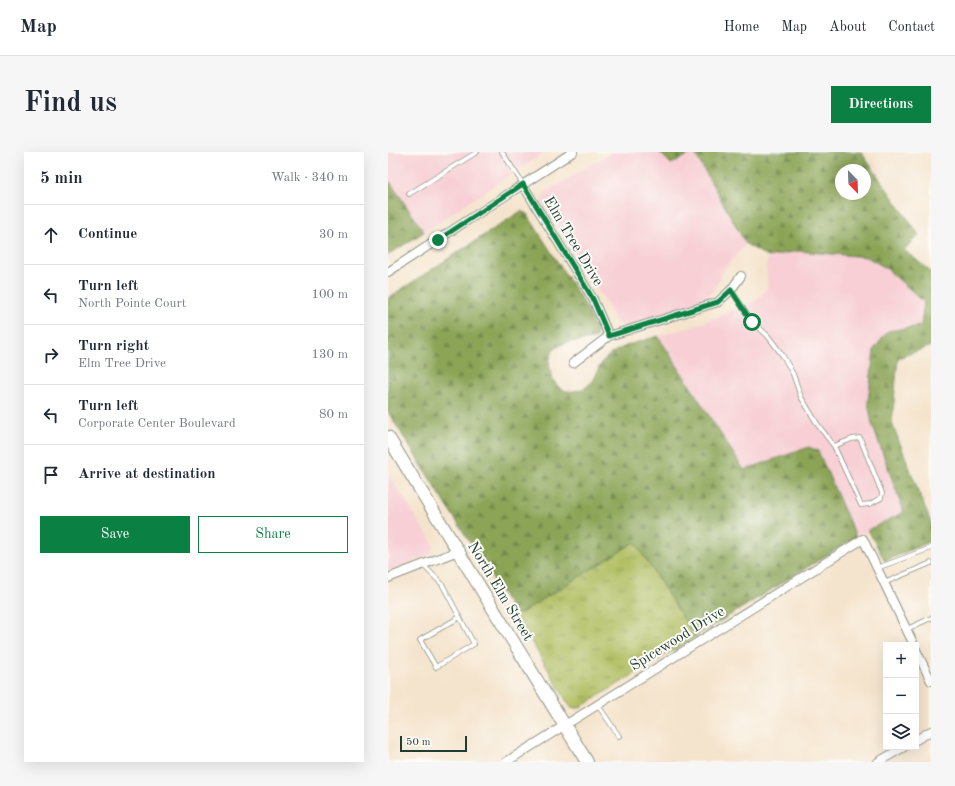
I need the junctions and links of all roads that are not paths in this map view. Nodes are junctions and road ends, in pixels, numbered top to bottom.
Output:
1 (477, 152) edge
2 (502, 152) edge
3 (573, 152) edge
4 (523, 184) junction
5 (409, 194) dead end
6 (388, 272) edge
7 (741, 276) dead end
8 (731, 290) junction
9 (609, 336) junction
10 (573, 363) dead end
11 (388, 437) edge
12 (834, 446) junction
13 (931, 548) edge
14 (458, 551) junction
15 (931, 563) edge
16 (422, 564) junction
17 (877, 568) junction
18 (388, 578) edge
19 (884, 583) junction
20 (460, 617) junction
21 (931, 618) edge
22 (906, 630) junction
23 (912, 642) edge
24 (919, 656) edge
25 (931, 681) edge
26 (597, 704) junction
27 (564, 724) junction
28 (931, 731) edge
29 (619, 736) dead end
30 (919, 738) edge
31 (899, 750) edge
32 (506, 762) edge
33 (587, 762) edge
34 (878, 762) edge

1 - 5 lane
2 - 4 lane
3 - 4 street
4 - 6 street
4 - 9 street, Elm Tree Drive
7 - 8 street
8 - 9 street
8 - 12 lane
9 - 10 street
11 - 14 main road, North Elm Street
12 - 12 lane
13 - 17 lane
14 - 16 street
14 - 27 main road, North Elm Street
15 - 19 lane
16 - 18 street
16 - 20 lane
17 - 19 street
17 - 26 street, Spicewood Drive
19 - 22 street
20 - 20 lane
21 - 22 lane
22 - 23 street
24 - 25 street
26 - 27 street, Spicewood Drive
26 - 29 lane
27 - 32 street, Spicewood Drive
27 - 33 main road, North Elm Street
28 - 30 street
31 - 34 street

